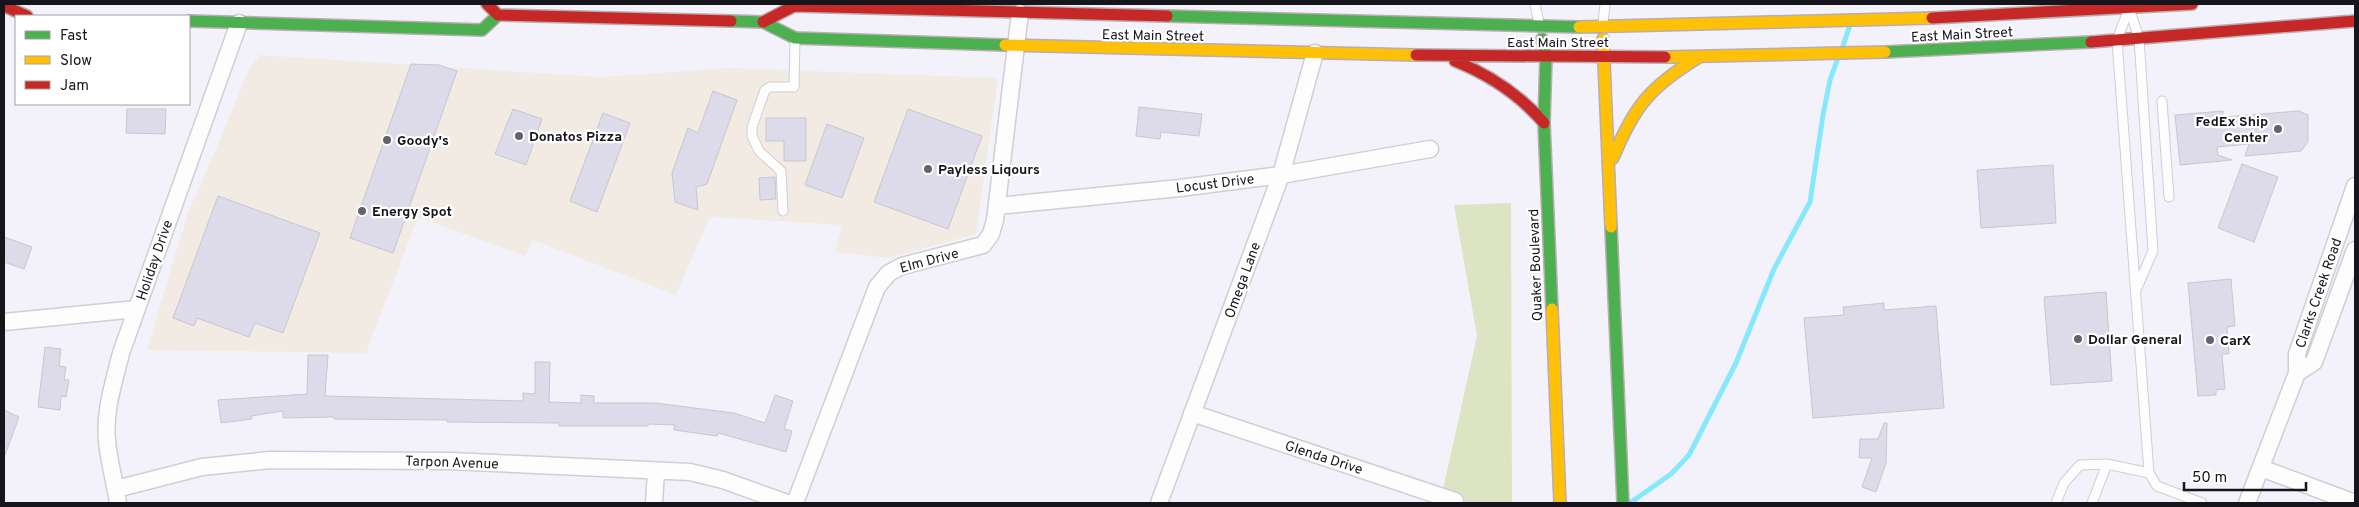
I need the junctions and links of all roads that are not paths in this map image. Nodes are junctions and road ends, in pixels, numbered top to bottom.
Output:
1 (487, 4) edge
2 (764, 4) edge
3 (1535, 4) edge
4 (1605, 4) edge
5 (2192, 4) edge
6 (4, 6) edge
7 (2130, 8) junction
8 (1020, 13) junction
9 (25, 15) edge
10 (498, 15) junction
11 (241, 16) junction
12 (190, 21) edge
13 (2355, 21) edge
14 (763, 22) junction
15 (1540, 26) junction
16 (1602, 26) junction
17 (795, 38) junction
18 (2139, 38) junction
19 (2117, 40) junction
20 (1017, 46) junction
21 (1315, 53) junction
22 (1440, 56) junction
23 (1546, 57) junction
24 (1699, 57) junction
25 (1603, 58) junction
26 (2162, 101) dead end
27 (1544, 123) junction
28 (1430, 149) dead end
29 (1610, 166) junction
30 (1281, 175) junction
31 (2355, 186) edge
32 (2169, 198) dead end
33 (997, 206) junction
34 (783, 211) dead end
35 (2355, 250) edge
36 (2136, 291) junction
37 (137, 309) junction
38 (4, 322) edge
39 (2297, 373) junction
40 (1192, 413) junction
41 (2107, 464) junction
42 (2261, 468) junction
43 (656, 471) junction
44 (2149, 473) junction
45 (117, 496) edge
46 (1456, 501) dead end
47 (2355, 502) edge
48 (654, 503) edge
49 (787, 503) edge
50 (796, 503) edge
51 (1159, 503) edge
52 (1560, 503) edge
53 (1623, 503) edge
54 (2056, 503) edge
55 (2092, 503) edge
56 (2202, 503) edge
57 (2247, 503) edge

1 - 10 main road
2 - 14 street
3 - 15 lane
4 - 16 lane
5 - 7 main road, East Main Street
6 - 9 main road
7 - 16 main road, East Main Street
7 - 18 lane
7 - 19 lane
8 - 14 main road, East Main Street
8 - 15 main road, East Main Street
8 - 20 street, Elm Drive
10 - 11 main road
10 - 14 main road, East Main Street
11 - 12 main road
11 - 37 street, Holiday Drive
13 - 18 main road, East Main Street
14 - 17 main road, East Main Street
15 - 16 main road, East Main Street
15 - 23 main road, Quaker Boulevard
16 - 25 main road
17 - 20 main road, East Main Street
17 - 34 lane
18 - 19 main road, East Main Street
18 - 36 lane
19 - 24 main road, East Main Street
19 - 36 lane
20 - 21 main road, East Main Street
20 - 33 street, Elm Drive
21 - 22 main road, East Main Street
21 - 30 street, Omega Lane
22 - 23 main road, East Main Street
22 - 27 main road
23 - 25 main road, East Main Street
23 - 27 main road, Quaker Boulevard
24 - 25 main road, East Main Street
24 - 29 main road
25 - 29 main road
26 - 32 lane
27 - 52 main road, Quaker Boulevard
28 - 30 street, Locust Drive
29 - 53 main road
30 - 33 street, Locust Drive
30 - 40 street, Omega Lane
31 - 39 street, Clarks Creek Road
33 - 50 street, Elm Drive
35 - 39 street, Clarks Creek Road
36 - 44 lane
37 - 38 street
37 - 45 street, Holiday Drive
39 - 42 street, Clarks Creek Road
40 - 46 street, Glenda Drive
40 - 51 street, Omega Lane
41 - 44 lane
41 - 54 lane
41 - 55 lane
42 - 47 street
42 - 57 street, Clarks Creek Road
43 - 45 street, Tarpon Avenue
43 - 48 street
43 - 49 street, Tarpon Avenue
44 - 56 lane

